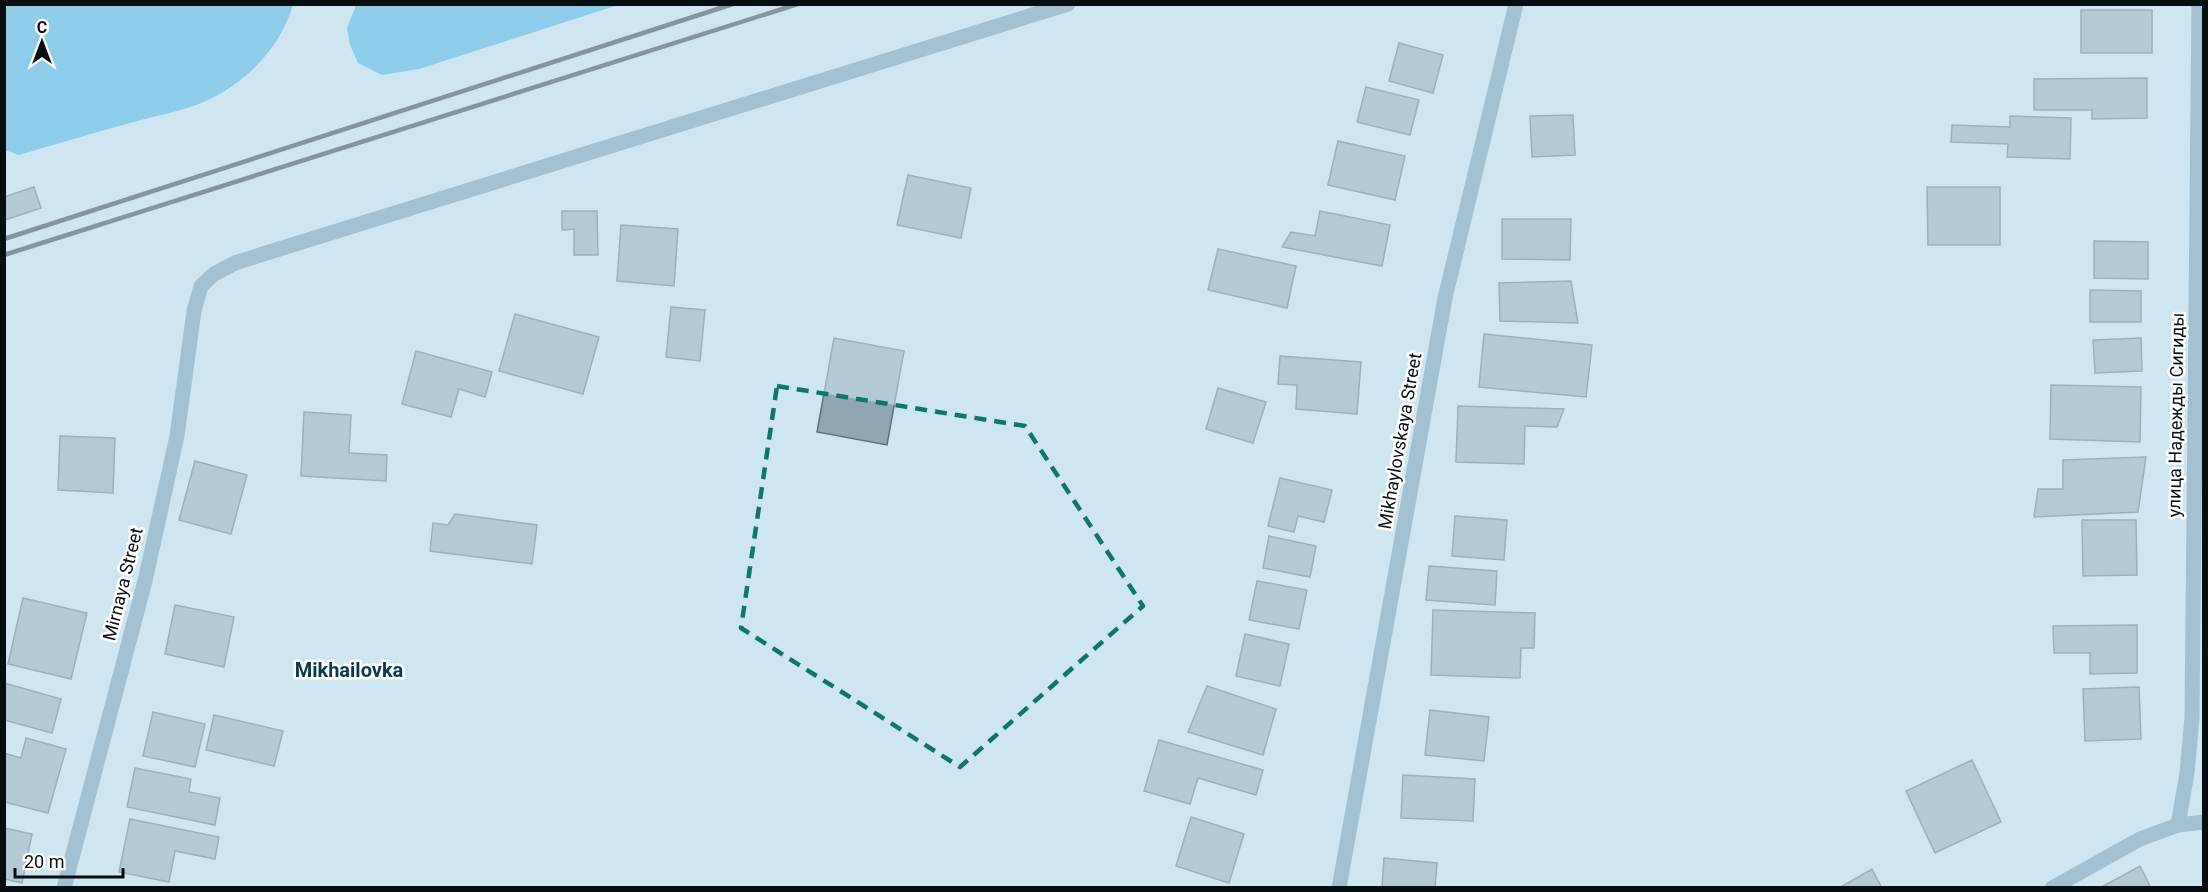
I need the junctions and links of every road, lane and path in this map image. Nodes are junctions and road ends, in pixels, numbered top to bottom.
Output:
1 (1068, 4) edge
2 (1516, 4) edge
3 (2199, 4) edge
4 (2178, 825) junction
5 (2202, 826) edge
6 (64, 888) edge
7 (1340, 888) edge
8 (2052, 888) edge

1 - 6 street, Mirnaya Street
2 - 7 street, Mikhaylovskaya Street
3 - 4 street, улица Надежды Сигиды
4 - 5 street
4 - 8 street

